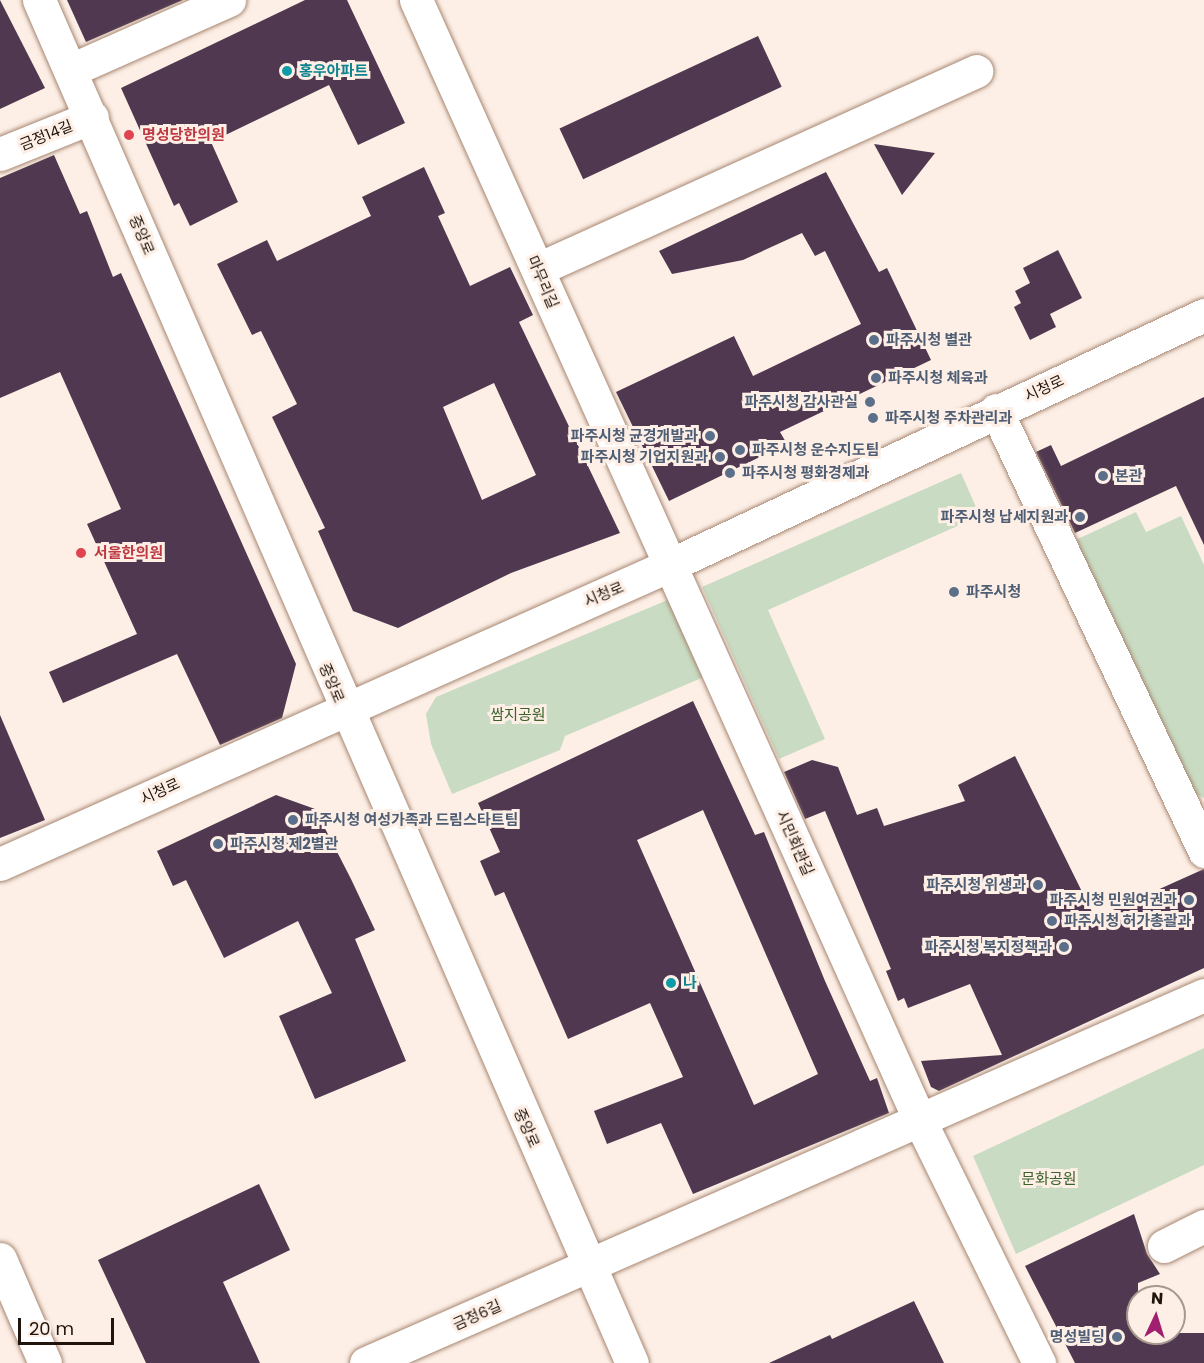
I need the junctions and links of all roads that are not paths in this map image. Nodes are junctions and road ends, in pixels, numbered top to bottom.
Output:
1 (39, 0) edge
2 (229, 0) edge
3 (416, 0) edge
4 (70, 69) junction
5 (976, 71) dead end
6 (92, 117) junction
7 (2, 151) edge
8 (538, 269) junction
9 (1204, 315) edge
10 (996, 410) junction
11 (670, 565) junction
12 (342, 707) junction
13 (1204, 851) edge
14 (0, 864) edge
15 (1204, 995) edge
16 (920, 1121) junction
17 (1204, 1226) edge
18 (1164, 1246) dead end
19 (0, 1259) edge
20 (588, 1266) junction
21 (45, 1363) edge
22 (366, 1363) edge
23 (632, 1363) edge
24 (1039, 1363) edge

1 - 4 street, 중앙로
2 - 4 street
3 - 8 street, 마무리길
4 - 6 street, 중앙로
5 - 8 street
6 - 7 street, 금정14길
6 - 12 street, 중앙로
8 - 11 street, 마무리길
9 - 10 street, 시청로
10 - 11 street, 시청로
10 - 13 street
11 - 12 street, 시청로
11 - 16 street, 시민회관길
12 - 14 street, 시청로
12 - 20 street, 중앙로
15 - 16 street, 금정6길
16 - 20 street, 금정6길
16 - 24 street, 시민회관길
17 - 18 street
19 - 21 street
20 - 22 street, 금정6길
20 - 23 street, 중앙로

